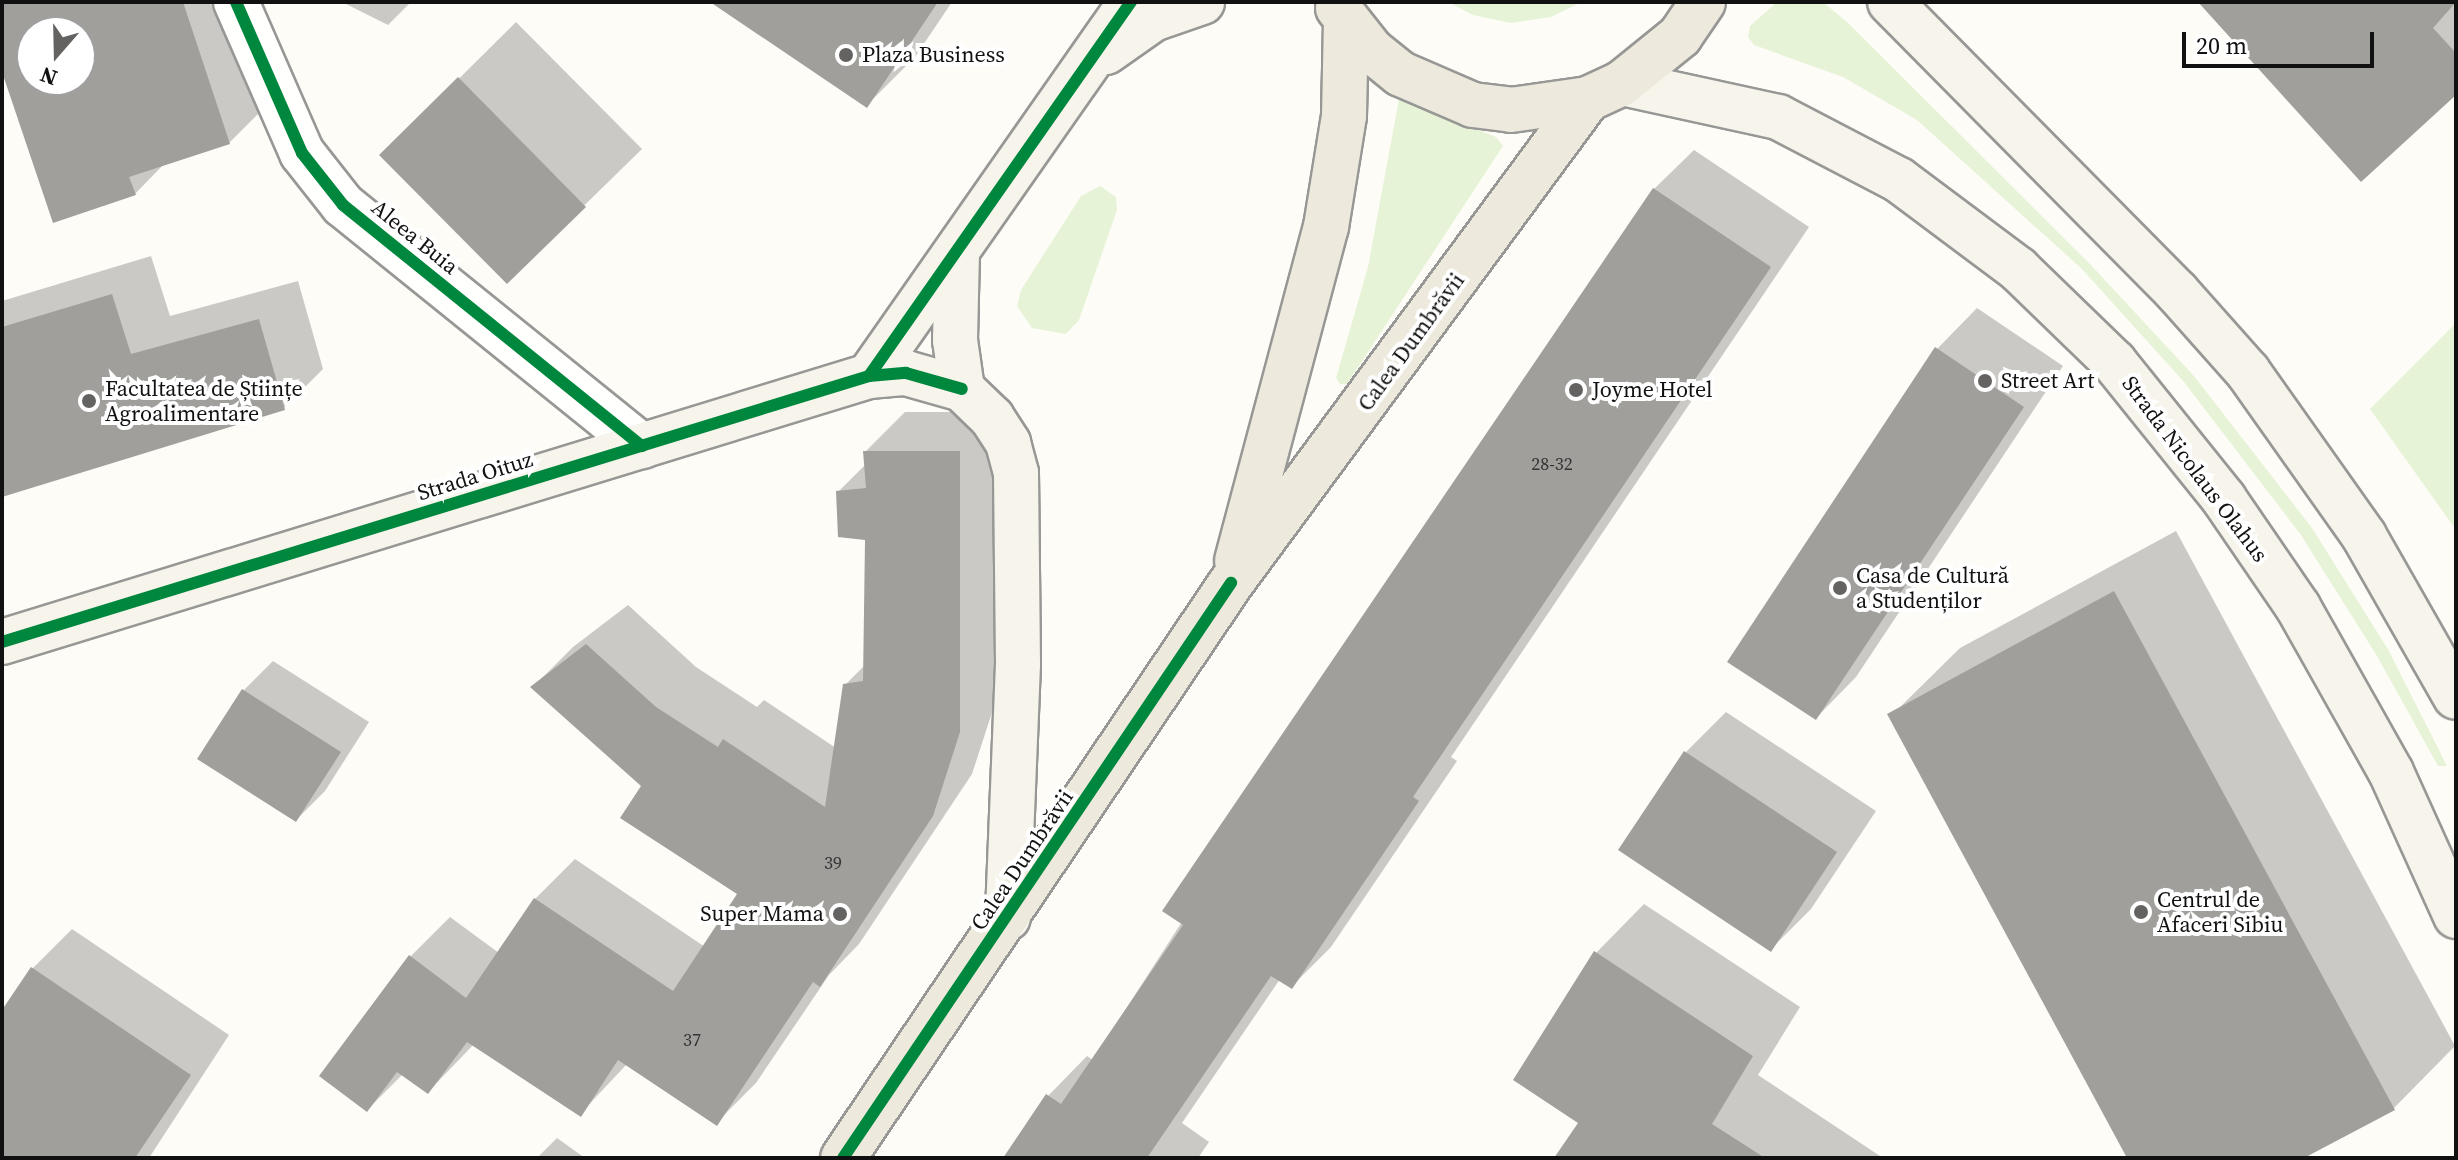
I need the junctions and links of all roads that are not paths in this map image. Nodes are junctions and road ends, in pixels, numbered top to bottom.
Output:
1 (236, 2) edge
2 (1131, 2) edge
3 (1202, 2) edge
4 (1703, 2) edge
5 (1890, 2) edge
6 (1340, 11) edge
7 (1088, 65) junction
8 (1605, 91) junction
9 (957, 252) junction
10 (869, 376) junction
11 (962, 389) junction
12 (642, 446) junction
13 (1231, 583) junction
14 (2, 642) edge
15 (2456, 697) edge
16 (2456, 916) edge
17 (1008, 918) junction
18 (843, 1158) edge

1 - 12 street, Aleea Buia
2 - 7 street
3 - 7 street
4 - 8 main road, Calea Dumbrăvii
5 - 15 street
6 - 8 main road
6 - 13 main road, Calea Dumbrăvii
7 - 9 street
8 - 13 main road, Calea Dumbrăvii
8 - 16 street, Strada Nicolaus Olahus
9 - 10 street
9 - 11 street
10 - 11 street, Strada Oituz
10 - 12 street, Strada Oituz
11 - 17 street
12 - 14 street, Strada Oituz
13 - 17 main road, Calea Dumbrăvii
17 - 18 main road, Calea Dumbrăvii

